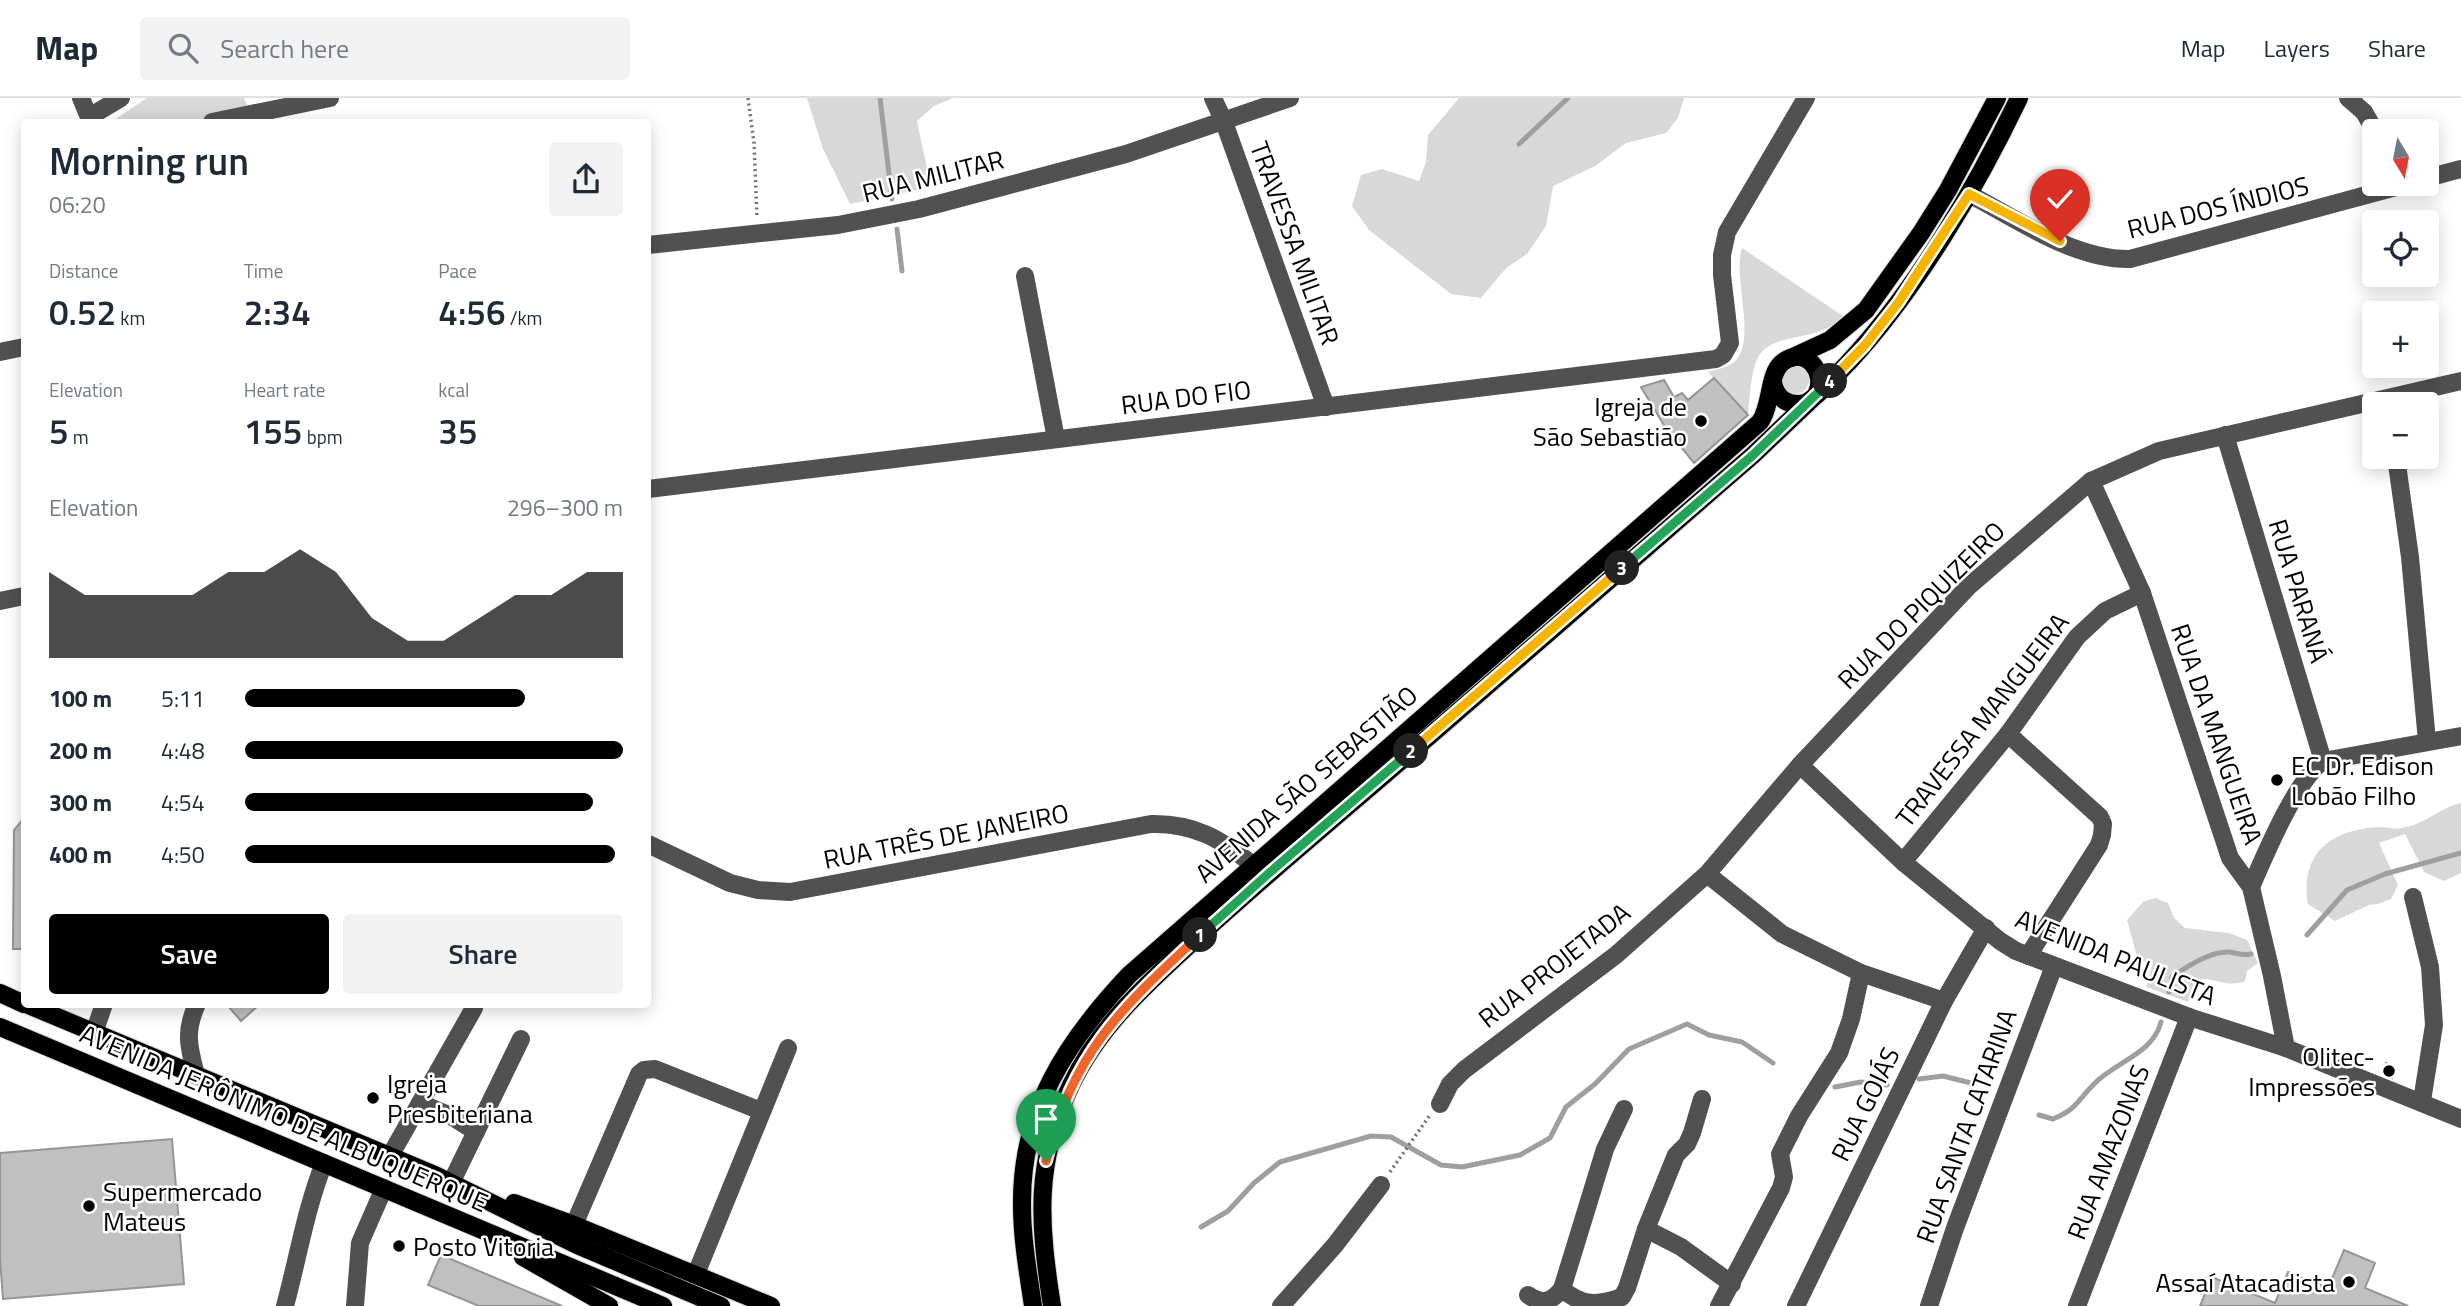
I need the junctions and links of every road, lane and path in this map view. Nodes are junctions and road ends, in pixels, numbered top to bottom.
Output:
1 (81, 98) edge
2 (121, 98) edge
3 (330, 98) edge
4 (748, 98) edge
5 (1213, 98) edge
6 (1290, 98) edge
7 (1806, 98) edge
8 (1997, 98) edge
9 (2019, 98) edge
10 (2348, 98) edge
11 (90, 119) edge
12 (91, 119) edge
13 (227, 119) edge
14 (2368, 119) edge
15 (1224, 122) junction
16 (2461, 169) edge
17 (2440, 175) edge
18 (1969, 194) junction
19 (2362, 196) edge
20 (757, 234) junction
21 (651, 245) edge
22 (1025, 276) dead end
23 (21, 348) edge
24 (0, 352) edge
25 (1789, 359) junction
26 (2461, 381) edge
27 (1773, 382) junction
28 (2421, 392) edge
29 (1814, 397) junction
30 (1326, 407) junction
31 (2362, 407) edge
32 (2225, 435) junction
33 (1056, 439) junction
34 (2398, 469) edge
35 (2091, 481) junction
36 (651, 489) edge
37 (2142, 593) junction
38 (21, 597) edge
39 (0, 601) edge
40 (2008, 734) junction
41 (2461, 736) edge
42 (2427, 741) junction
43 (2323, 761) junction
44 (1800, 765) junction
45 (651, 845) edge
46 (1903, 862) junction
47 (1253, 865) junction
48 (1707, 874) junction
49 (2250, 887) junction
50 (2413, 897) dead end
51 (1986, 928) junction
52 (2028, 956) junction
53 (2054, 966) junction
54 (1861, 973) junction
55 (0, 993) edge
56 (1944, 1001) junction
57 (21, 1002) edge
58 (35, 1008) edge
59 (103, 1008) edge
60 (195, 1008) edge
61 (474, 1009) dead end
62 (2189, 1017) junction
63 (0, 1027) edge
64 (94, 1032) junction
65 (521, 1039) dead end
66 (788, 1048) dead end
67 (2286, 1048) junction
68 (196, 1075) junction
69 (1702, 1099) dead end
70 (2422, 1101) junction
71 (420, 1102) junction
72 (1440, 1104) dead end
73 (1624, 1110) dead end
74 (761, 1111) junction
75 (2461, 1119) edge
76 (1425, 1121) dead end
77 (476, 1132) junction
78 (390, 1156) junction
79 (324, 1163) junction
80 (1392, 1168) dead end
81 (444, 1178) junction
82 (1381, 1185) dead end
83 (384, 1188) junction
84 (465, 1223) junction
85 (574, 1225) junction
86 (1646, 1229) junction
87 (696, 1274) junction
88 (1732, 1284) junction
89 (1562, 1289) junction
90 (1528, 1295) dead end
91 (285, 1306) edge
92 (355, 1306) edge
93 (609, 1306) edge
94 (663, 1306) edge
95 (721, 1306) edge
96 (771, 1306) edge
97 (1032, 1306) edge
98 (1052, 1306) edge
99 (1281, 1306) edge
100 (1719, 1306) edge
101 (1796, 1306) edge
102 (1929, 1306) edge
103 (2077, 1306) edge

1 - 11 street
2 - 12 street
3 - 13 street
4 - 20 path
5 - 15 street, TRAVESSA MILITAR
6 - 15 street, RUA MILITAR
7 - 30 street, RUA DO FIO
8 - 25 main road
9 - 18 main road, AVENIDA SÃO SEBASTIÃO
10 - 14 street
15 - 20 street, RUA MILITAR
15 - 30 street, TRAVESSA MILITAR
16 - 17 street
18 - 19 street, RUA DOS ÍNDIOS
18 - 29 main road, AVENIDA SÃO SEBASTIÃO
20 - 21 street, RUA MILITAR
22 - 33 street
23 - 24 street
25 - 27 main road
25 - 29 main road
26 - 28 street, RUA DO PIQUIZEIRO
27 - 29 main road
27 - 47 main road, AVENIDA SÃO SEBASTIÃO
29 - 98 main road, AVENIDA SÃO SEBASTIÃO
30 - 33 street, RUA DO FIO
31 - 32 street, RUA DO PIQUIZEIRO
32 - 35 street, RUA DO PIQUIZEIRO
32 - 43 street, RUA PARANÁ
33 - 36 street, RUA DO FIO
34 - 42 street
35 - 37 street, RUA DA MANGUEIRA
35 - 44 street, RUA DO PIQUIZEIRO
37 - 40 street, TRAVESSA MANGUEIRA
37 - 49 street, RUA DA MANGUEIRA
38 - 39 street
40 - 46 street, TRAVESSA MANGUEIRA
40 - 52 street
41 - 42 street
42 - 43 street
43 - 49 street
44 - 46 street, AVENIDA PAULISTA
44 - 48 street, RUA DO PIQUIZEIRO
45 - 47 street, RUA TRÊS DE JANEIRO
46 - 51 street, AVENIDA PAULISTA
47 - 97 main road, AVENIDA SÃO SEBASTIÃO
48 - 54 street
48 - 72 street, RUA PROJETADA
49 - 67 street, RUA DA MANGUEIRA
50 - 70 street
51 - 52 street, AVENIDA PAULISTA
51 - 56 street, RUA GOIÁS
52 - 53 street, AVENIDA PAULISTA
53 - 62 street, AVENIDA PAULISTA
53 - 102 street, RUA SANTA CATARINA
54 - 56 street
54 - 88 street
55 - 57 main road, AVENIDA JERÔNIMO DE ALBUQUERQUE
56 - 101 street, RUA GOIÁS
58 - 64 main road, AVENIDA JERÔNIMO DE ALBUQUERQUE
59 - 64 street
60 - 68 street
61 - 71 street
62 - 67 street, AVENIDA PAULISTA
62 - 103 street, RUA AMAZONAS
63 - 79 main road, AVENIDA JERÔNIMO DE ALBUQUERQUE
64 - 68 main road, AVENIDA JERÔNIMO DE ALBUQUERQUE
65 - 77 street
66 - 74 street
67 - 70 street, AVENIDA PAULISTA
68 - 78 main road, AVENIDA JERÔNIMO DE ALBUQUERQUE
69 - 86 street
70 - 75 street, AVENIDA PAULISTA
71 - 77 street
71 - 78 street
73 - 89 street
74 - 85 street
74 - 87 street
76 - 80 path
77 - 81 street
78 - 81 main road, AVENIDA JERÔNIMO DE ALBUQUERQUE
79 - 83 main road, AVENIDA JERÔNIMO DE ALBUQUERQUE
79 - 91 street
81 - 85 main road
81 - 95 main road, AVENIDA JERÔNIMO DE ALBUQUERQUE
82 - 99 street
83 - 84 main road, AVENIDA JERÔNIMO DE ALBUQUERQUE
83 - 92 street
84 - 93 main road
84 - 94 main road, AVENIDA JERÔNIMO DE ALBUQUERQUE
85 - 87 main road
86 - 88 street
86 - 89 street
87 - 96 main road
88 - 100 street
89 - 90 street

